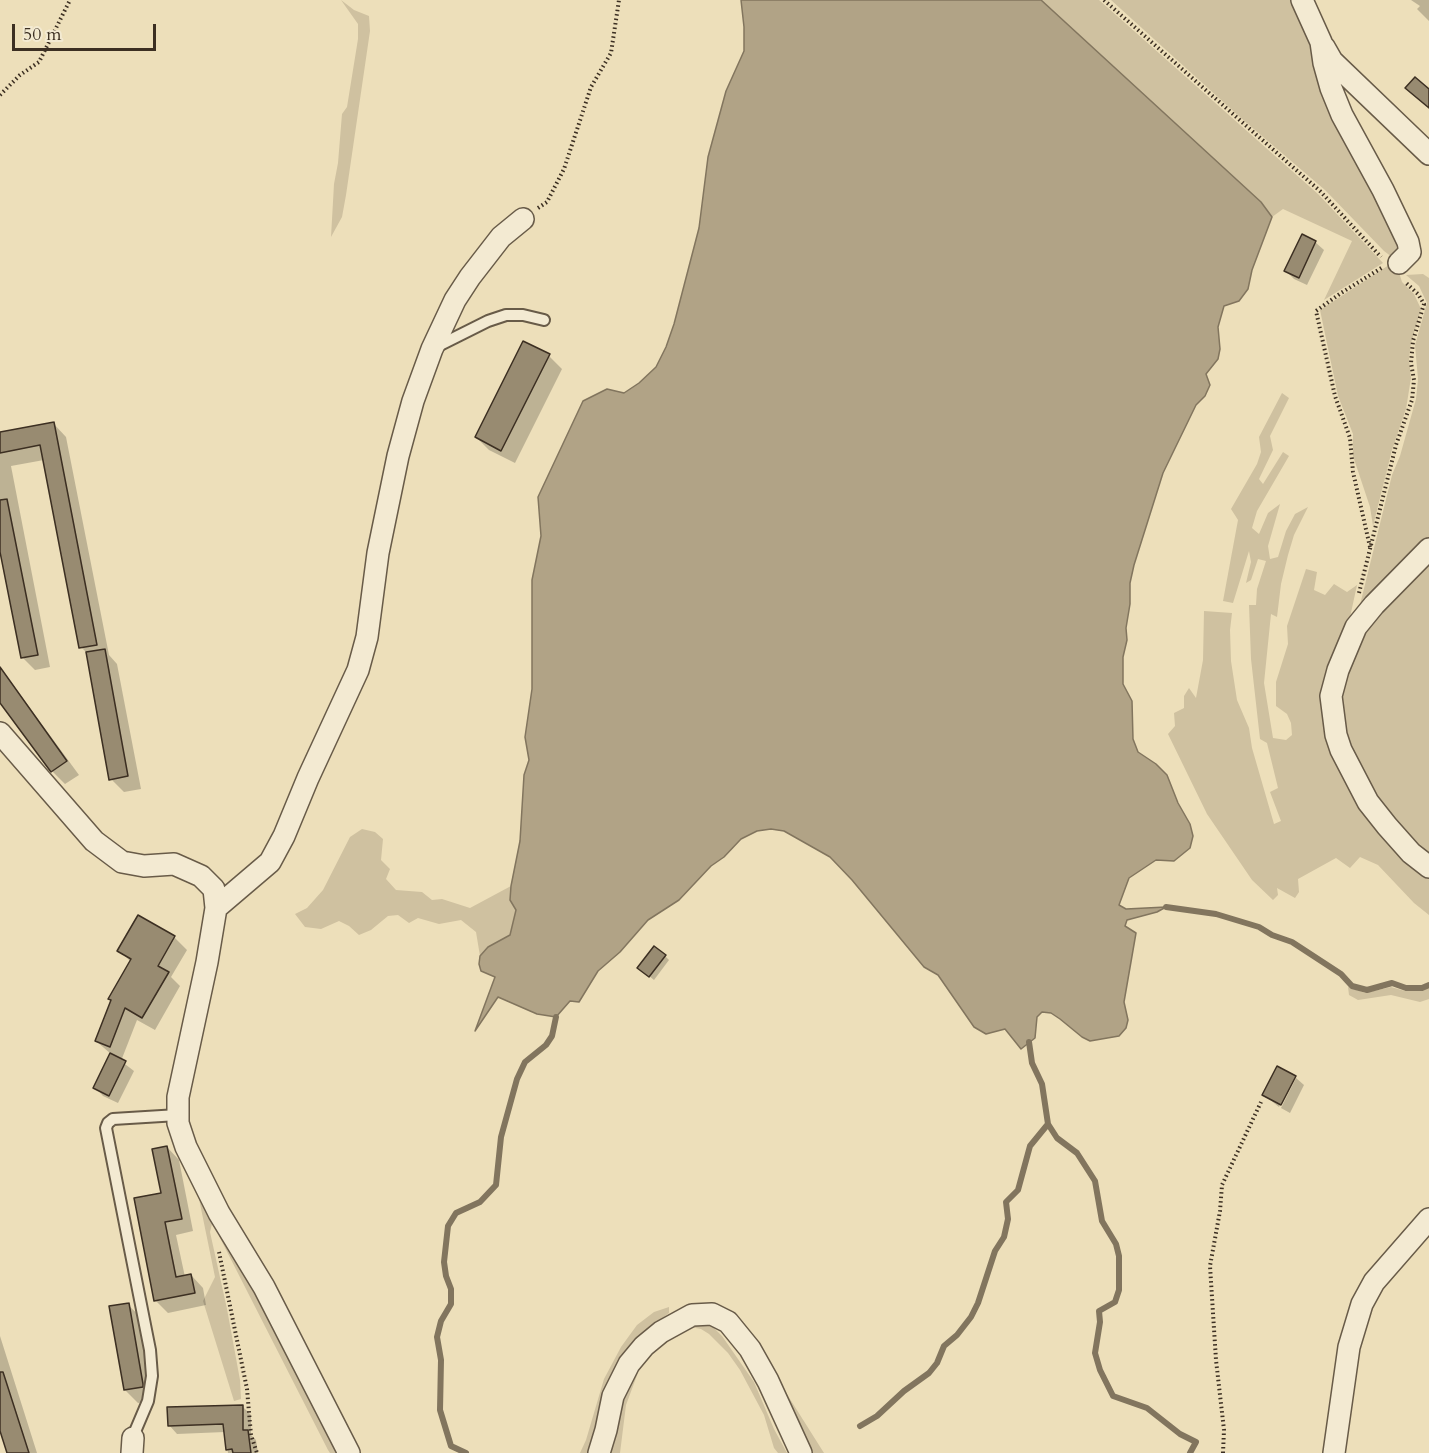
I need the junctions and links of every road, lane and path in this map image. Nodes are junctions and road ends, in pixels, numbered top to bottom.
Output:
1 (70, 0) edge
2 (619, 0) edge
3 (1104, 0) edge
4 (1302, 0) edge
5 (1321, 42) junction
6 (0, 95) edge
7 (1429, 154) edge
8 (524, 219) joint
9 (1399, 263) joint
10 (544, 320) dead end
11 (432, 349) junction
12 (1370, 547) junction
13 (1429, 549) edge
14 (1356, 604) dead end
15 (0, 733) edge
16 (1429, 867) edge
17 (216, 908) junction
18 (1261, 1102) dead end
19 (178, 1115) junction
20 (1429, 1219) edge
21 (218, 1248) dead end
22 (130, 1448) edge
23 (257, 1453) edge
24 (350, 1453) edge
25 (599, 1453) edge
26 (801, 1453) edge
27 (1223, 1453) edge
28 (1334, 1453) edge

1 - 6 path
2 - 8 path
3 - 12 path
4 - 5 street
5 - 7 street
5 - 9 street
8 - 11 street
9 - 12 path
10 - 11 lane
11 - 17 street
12 - 14 path
13 - 16 street
15 - 17 street
17 - 19 street
18 - 27 path
19 - 22 lane
19 - 24 street
20 - 28 street
21 - 23 path
25 - 26 street

